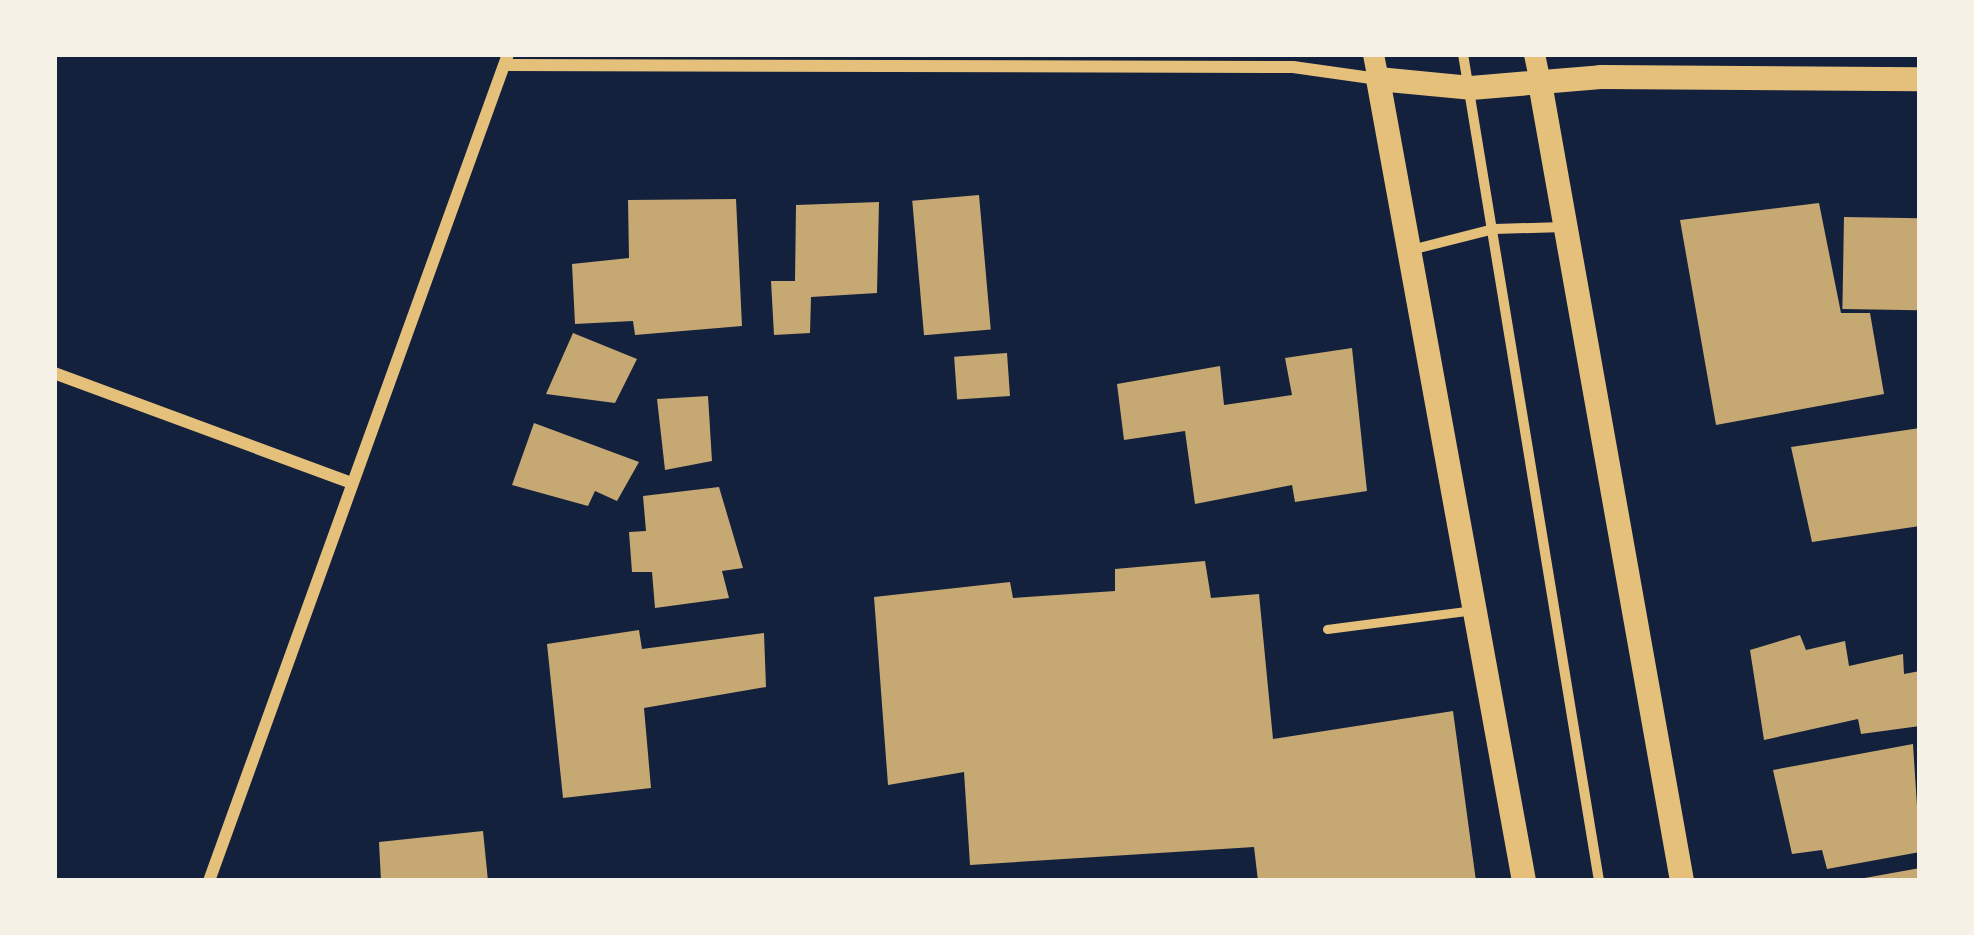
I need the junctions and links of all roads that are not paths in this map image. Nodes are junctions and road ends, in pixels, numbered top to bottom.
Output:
1 (1463, 54) edge
2 (1534, 54) edge
3 (506, 59) edge
4 (1376, 66) edge
5 (1920, 79) edge
6 (1540, 82) junction
7 (1471, 88) junction
8 (1567, 226) junction
9 (1494, 229) junction
10 (1408, 251) junction
11 (54, 373) edge
12 (348, 482) junction
13 (1479, 609) junction
14 (1327, 629) dead end
15 (209, 881) edge
16 (1524, 881) edge
17 (1600, 881) edge
18 (1682, 881) edge

1 - 7 street
2 - 6 street
3 - 4 street
3 - 12 street
4 - 7 main road
4 - 10 main road
5 - 6 main road
6 - 7 main road
6 - 8 main road
7 - 9 street
8 - 9 street
8 - 18 main road
9 - 10 street
9 - 17 street
10 - 13 main road
11 - 12 street
12 - 15 street
13 - 14 lane
13 - 16 main road

